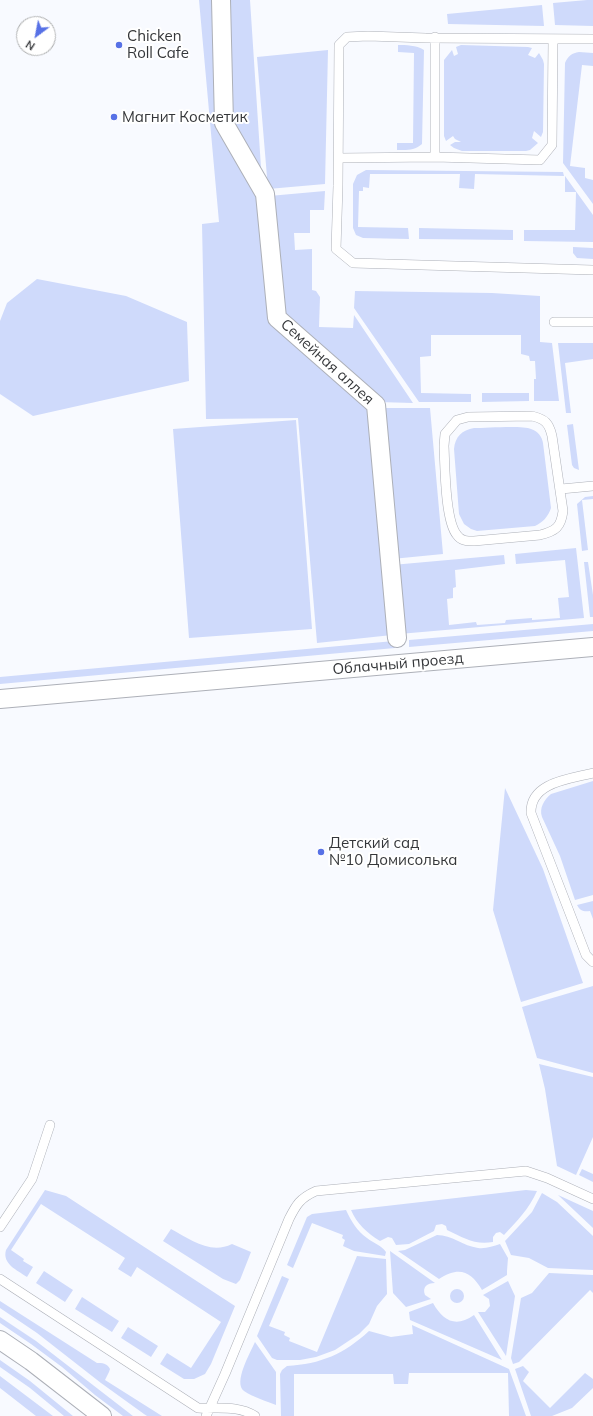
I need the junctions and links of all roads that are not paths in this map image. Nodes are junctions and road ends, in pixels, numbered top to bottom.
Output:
1 (221, 0) edge
2 (435, 37) junction
3 (593, 39) edge
4 (553, 40) junction
5 (435, 157) junction
6 (339, 158) junction
7 (593, 270) edge
8 (554, 322) dead end
9 (593, 322) edge
10 (593, 486) edge
11 (561, 489) junction
12 (397, 638) dead end
13 (593, 647) edge
14 (0, 699) edge
15 (593, 773) edge
16 (593, 962) edge
17 (50, 1125) dead end
18 (593, 1199) edge
19 (0, 1227) edge
20 (0, 1279) edge
21 (0, 1340) edge
22 (208, 1412) edge
23 (102, 1416) edge
24 (255, 1416) edge

1 - 12 street, Семейная аллея
2 - 4 lane
2 - 5 lane
2 - 6 lane
3 - 4 lane
4 - 5 lane
5 - 6 lane
6 - 7 lane
8 - 9 lane
10 - 11 lane
11 - 11 lane
13 - 14 street, Облачный проезд
15 - 16 lane
17 - 19 lane
18 - 22 lane
20 - 22 lane
21 - 23 street
22 - 24 lane

